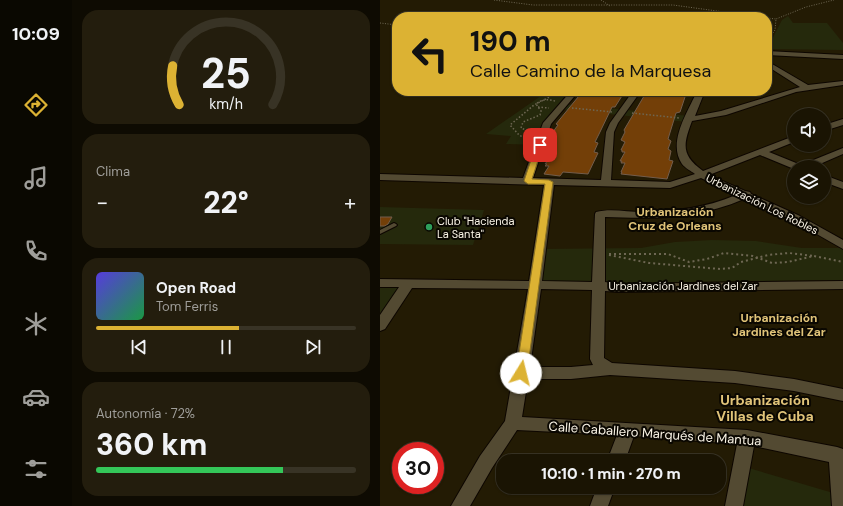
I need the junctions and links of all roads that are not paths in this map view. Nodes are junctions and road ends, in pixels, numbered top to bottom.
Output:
1 (772, 53) edge
2 (843, 56) edge
3 (772, 66) edge
4 (843, 83) edge
5 (807, 88) junction
6 (571, 96) edge
7 (633, 96) edge
8 (699, 96) edge
9 (689, 119) junction
10 (843, 122) edge
11 (831, 126) edge
12 (787, 142) edge
13 (843, 151) edge
14 (760, 152) junction
15 (822, 160) edge
16 (787, 163) edge
17 (701, 174) junction
18 (380, 177) edge
19 (528, 181) junction
20 (831, 181) edge
21 (549, 182) junction
22 (606, 184) junction
23 (843, 186) edge
24 (746, 194) junction
25 (394, 225) dead end
26 (380, 232) edge
27 (843, 245) edge
28 (843, 280) edge
29 (380, 283) edge
30 (409, 283) junction
31 (843, 285) edge
32 (535, 286) junction
33 (599, 286) junction
34 (380, 326) edge
35 (610, 369) junction
36 (521, 373) junction
37 (843, 395) edge
38 (513, 423) junction
39 (628, 429) junction
40 (747, 438) junction
41 (619, 454) edge
42 (840, 456) edge
43 (603, 494) edge
44 (460, 506) edge
45 (599, 506) edge
46 (734, 506) edge
47 (841, 506) edge

1 - 2 street
3 - 5 street
4 - 5 street
5 - 9 street
6 - 19 street
7 - 22 street
8 - 9 street, Urbanización Los Robles
9 - 17 street, Urbanización Los Robles
10 - 11 street
12 - 14 street
13 - 15 street
14 - 16 street
14 - 17 street
17 - 22 street
17 - 24 street, Urbanización Los Robles
18 - 19 street
19 - 21 street
20 - 23 street
21 - 22 street
21 - 32 street
24 - 27 street, Urbanización Los Robles
24 - 33 street
25 - 26 lane
28 - 33 street, Urbanización Jardines del Zar
29 - 30 street
30 - 32 street
30 - 34 street
31 - 33 street, Urbanización Jardines del Zar
32 - 33 street
32 - 36 street
33 - 35 street
35 - 36 street
35 - 37 street
36 - 38 street
38 - 39 street, Calle Caballero Marqués de Mantua
38 - 44 street
39 - 40 street, Calle Caballero Marqués de Mantua
39 - 41 street
40 - 42 street, Calle Caballero Marqués de Mantua
40 - 46 street
42 - 47 street
43 - 45 street

